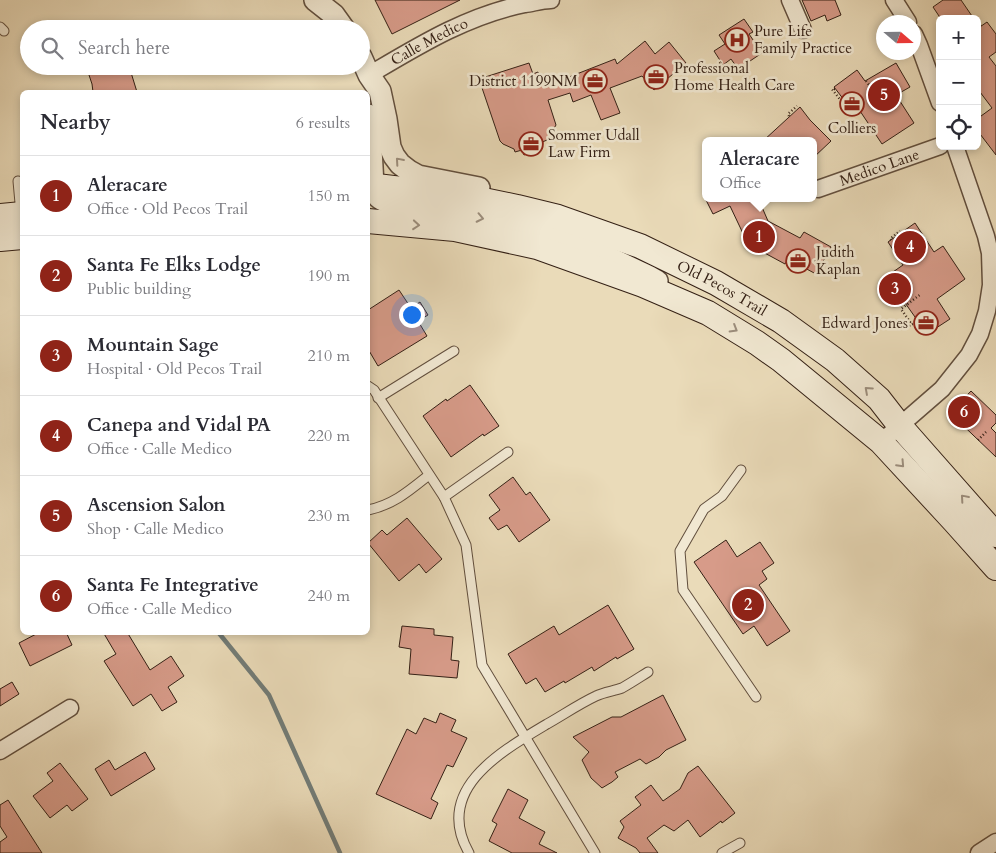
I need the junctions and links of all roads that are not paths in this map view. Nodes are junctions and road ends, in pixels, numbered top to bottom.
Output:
1 (315, 0) edge
2 (551, 0) edge
3 (790, 0) edge
4 (894, 0) edge
5 (904, 15) edge
6 (338, 20) edge
7 (803, 30) dead end
8 (921, 50) edge
9 (370, 72) edge
10 (365, 75) edge
11 (936, 92) edge
12 (370, 130) edge
13 (936, 147) edge
14 (956, 150) edge
15 (18, 181) dead end
16 (370, 185) edge
17 (818, 189) dead end
18 (16, 220) edge
19 (370, 221) edge
20 (0, 239) edge
21 (640, 246) junction
22 (708, 313) junction
23 (454, 350) dead end
24 (370, 387) edge
25 (378, 398) junction
26 (900, 426) junction
27 (881, 442) junction
28 (508, 452) dead end
29 (741, 470) dead end
30 (429, 475) junction
31 (444, 497) junction
32 (370, 510) edge
33 (996, 535) edge
34 (996, 568) edge
35 (648, 672) dead end
36 (756, 697) dead end
37 (70, 708) dead end
38 (525, 737) junction
39 (0, 751) edge
40 (996, 842) edge
41 (740, 843) dead end
42 (469, 853) edge
43 (595, 853) edge
44 (722, 853) edge
45 (979, 853) edge

1 - 6 street
2 - 9 street, Calle Medico
3 - 7 street
4 - 5 street
8 - 11 street
21 -> 10 street
12 - 16 street
13 - 17 street, Medico Lane
14 - 26 street
15 - 18 lane
16 - 21 main road, Old Pecos Trail
16 -> 22 street
18 - 20 main road
19 -> 22 main road, Old Pecos Trail
26 -> 21 main road, Old Pecos Trail
22 -> 27 main road, Old Pecos Trail
23 - 25 lane
24 - 25 lane
25 - 30 lane
26 - 27 street
33 -> 26 main road, Old Pecos Trail
27 -> 34 main road, Old Pecos Trail
28 - 31 lane
29 - 36 lane
30 - 31 lane
30 - 32 lane
31 - 38 lane
35 - 38 lane
37 - 39 street
38 - 42 lane
38 - 43 lane
40 - 45 street
41 - 44 lane

